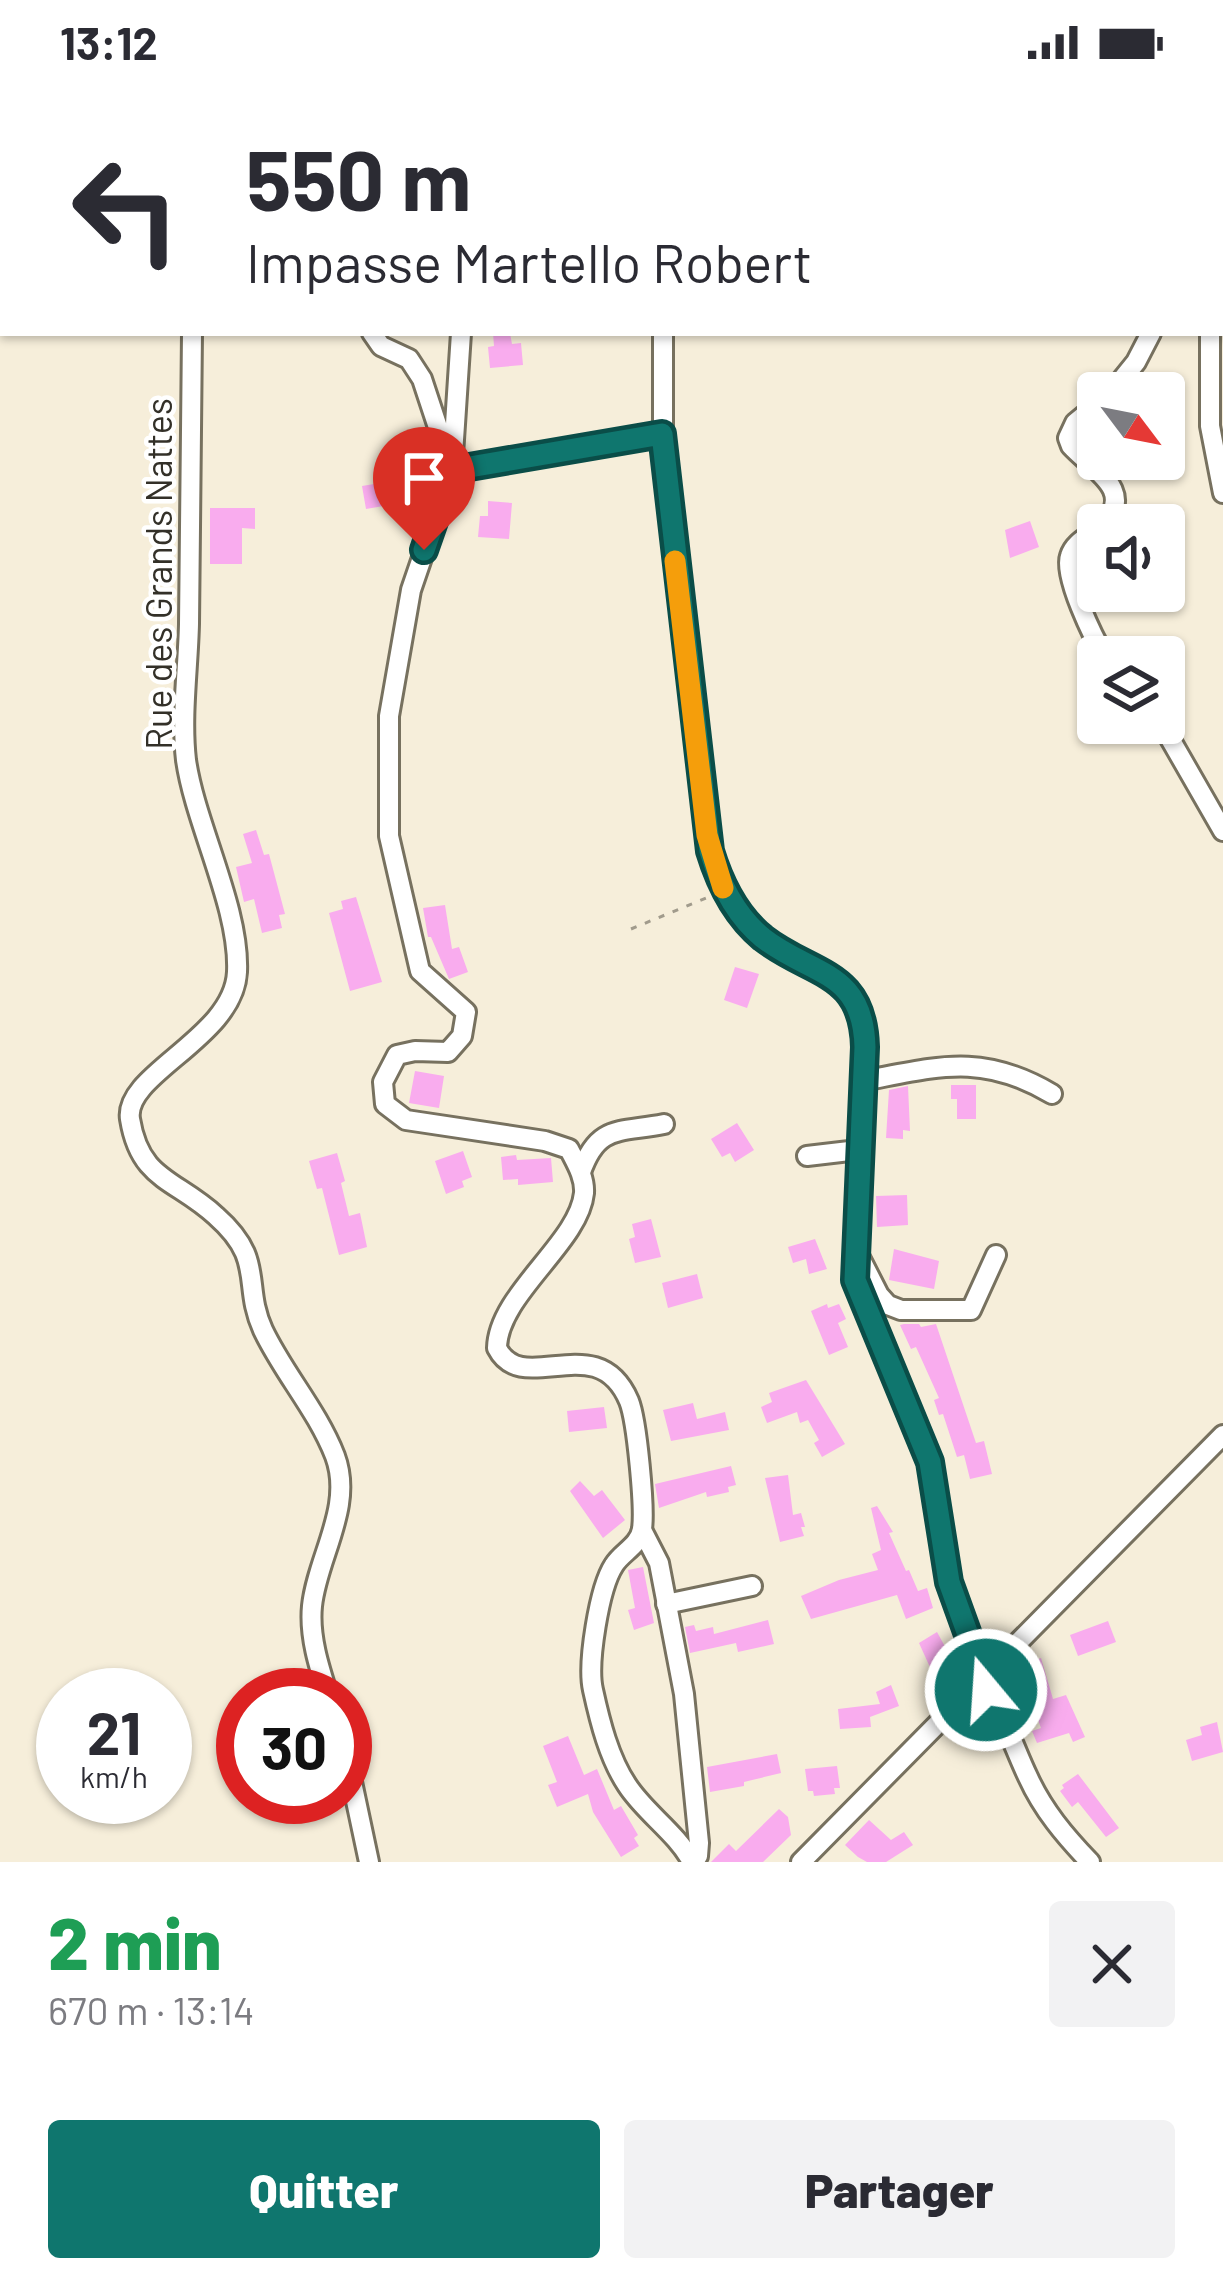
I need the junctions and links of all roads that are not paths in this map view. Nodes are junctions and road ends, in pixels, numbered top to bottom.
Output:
1 (192, 336) edge
2 (374, 336) edge
3 (461, 336) edge
4 (663, 336) edge
5 (1149, 336) edge
6 (1210, 336) edge
7 (1128, 372) edge
8 (1077, 421) edge
9 (662, 434) junction
10 (1077, 449) edge
11 (452, 470) junction
12 (1223, 494) edge
13 (1077, 546) edge
14 (1077, 587) edge
15 (1173, 744) edge
16 (1223, 831) edge
17 (862, 1081) junction
18 (1052, 1094) dead end
19 (664, 1124) dead end
20 (858, 1150) junction
21 (807, 1156) dead end
22 (581, 1172) junction
23 (854, 1246) junction
24 (996, 1255) dead end
25 (1223, 1435) edge
26 (642, 1529) junction
27 (752, 1586) dead end
28 (666, 1604) junction
29 (319, 1668) edge
30 (985, 1678) junction
31 (360, 1824) edge
32 (368, 1862) edge
33 (693, 1862) edge
34 (801, 1862) edge
35 (1090, 1862) edge

1 - 29 street, Rue des Grands Nattes
2 - 11 street
3 - 11 street
4 - 9 street
5 - 7 street
6 - 12 street
8 - 10 street
9 - 11 street
9 - 17 street
11 - 22 street
13 - 14 street
15 - 16 street
17 - 18 street
17 - 20 street
19 - 22 street
20 - 21 street
20 - 23 street
22 - 26 street
23 - 24 street
23 - 30 street
25 - 30 street
26 - 28 street
26 - 33 street
27 - 28 street
28 - 33 street
30 - 34 street
30 - 35 street
31 - 32 street

